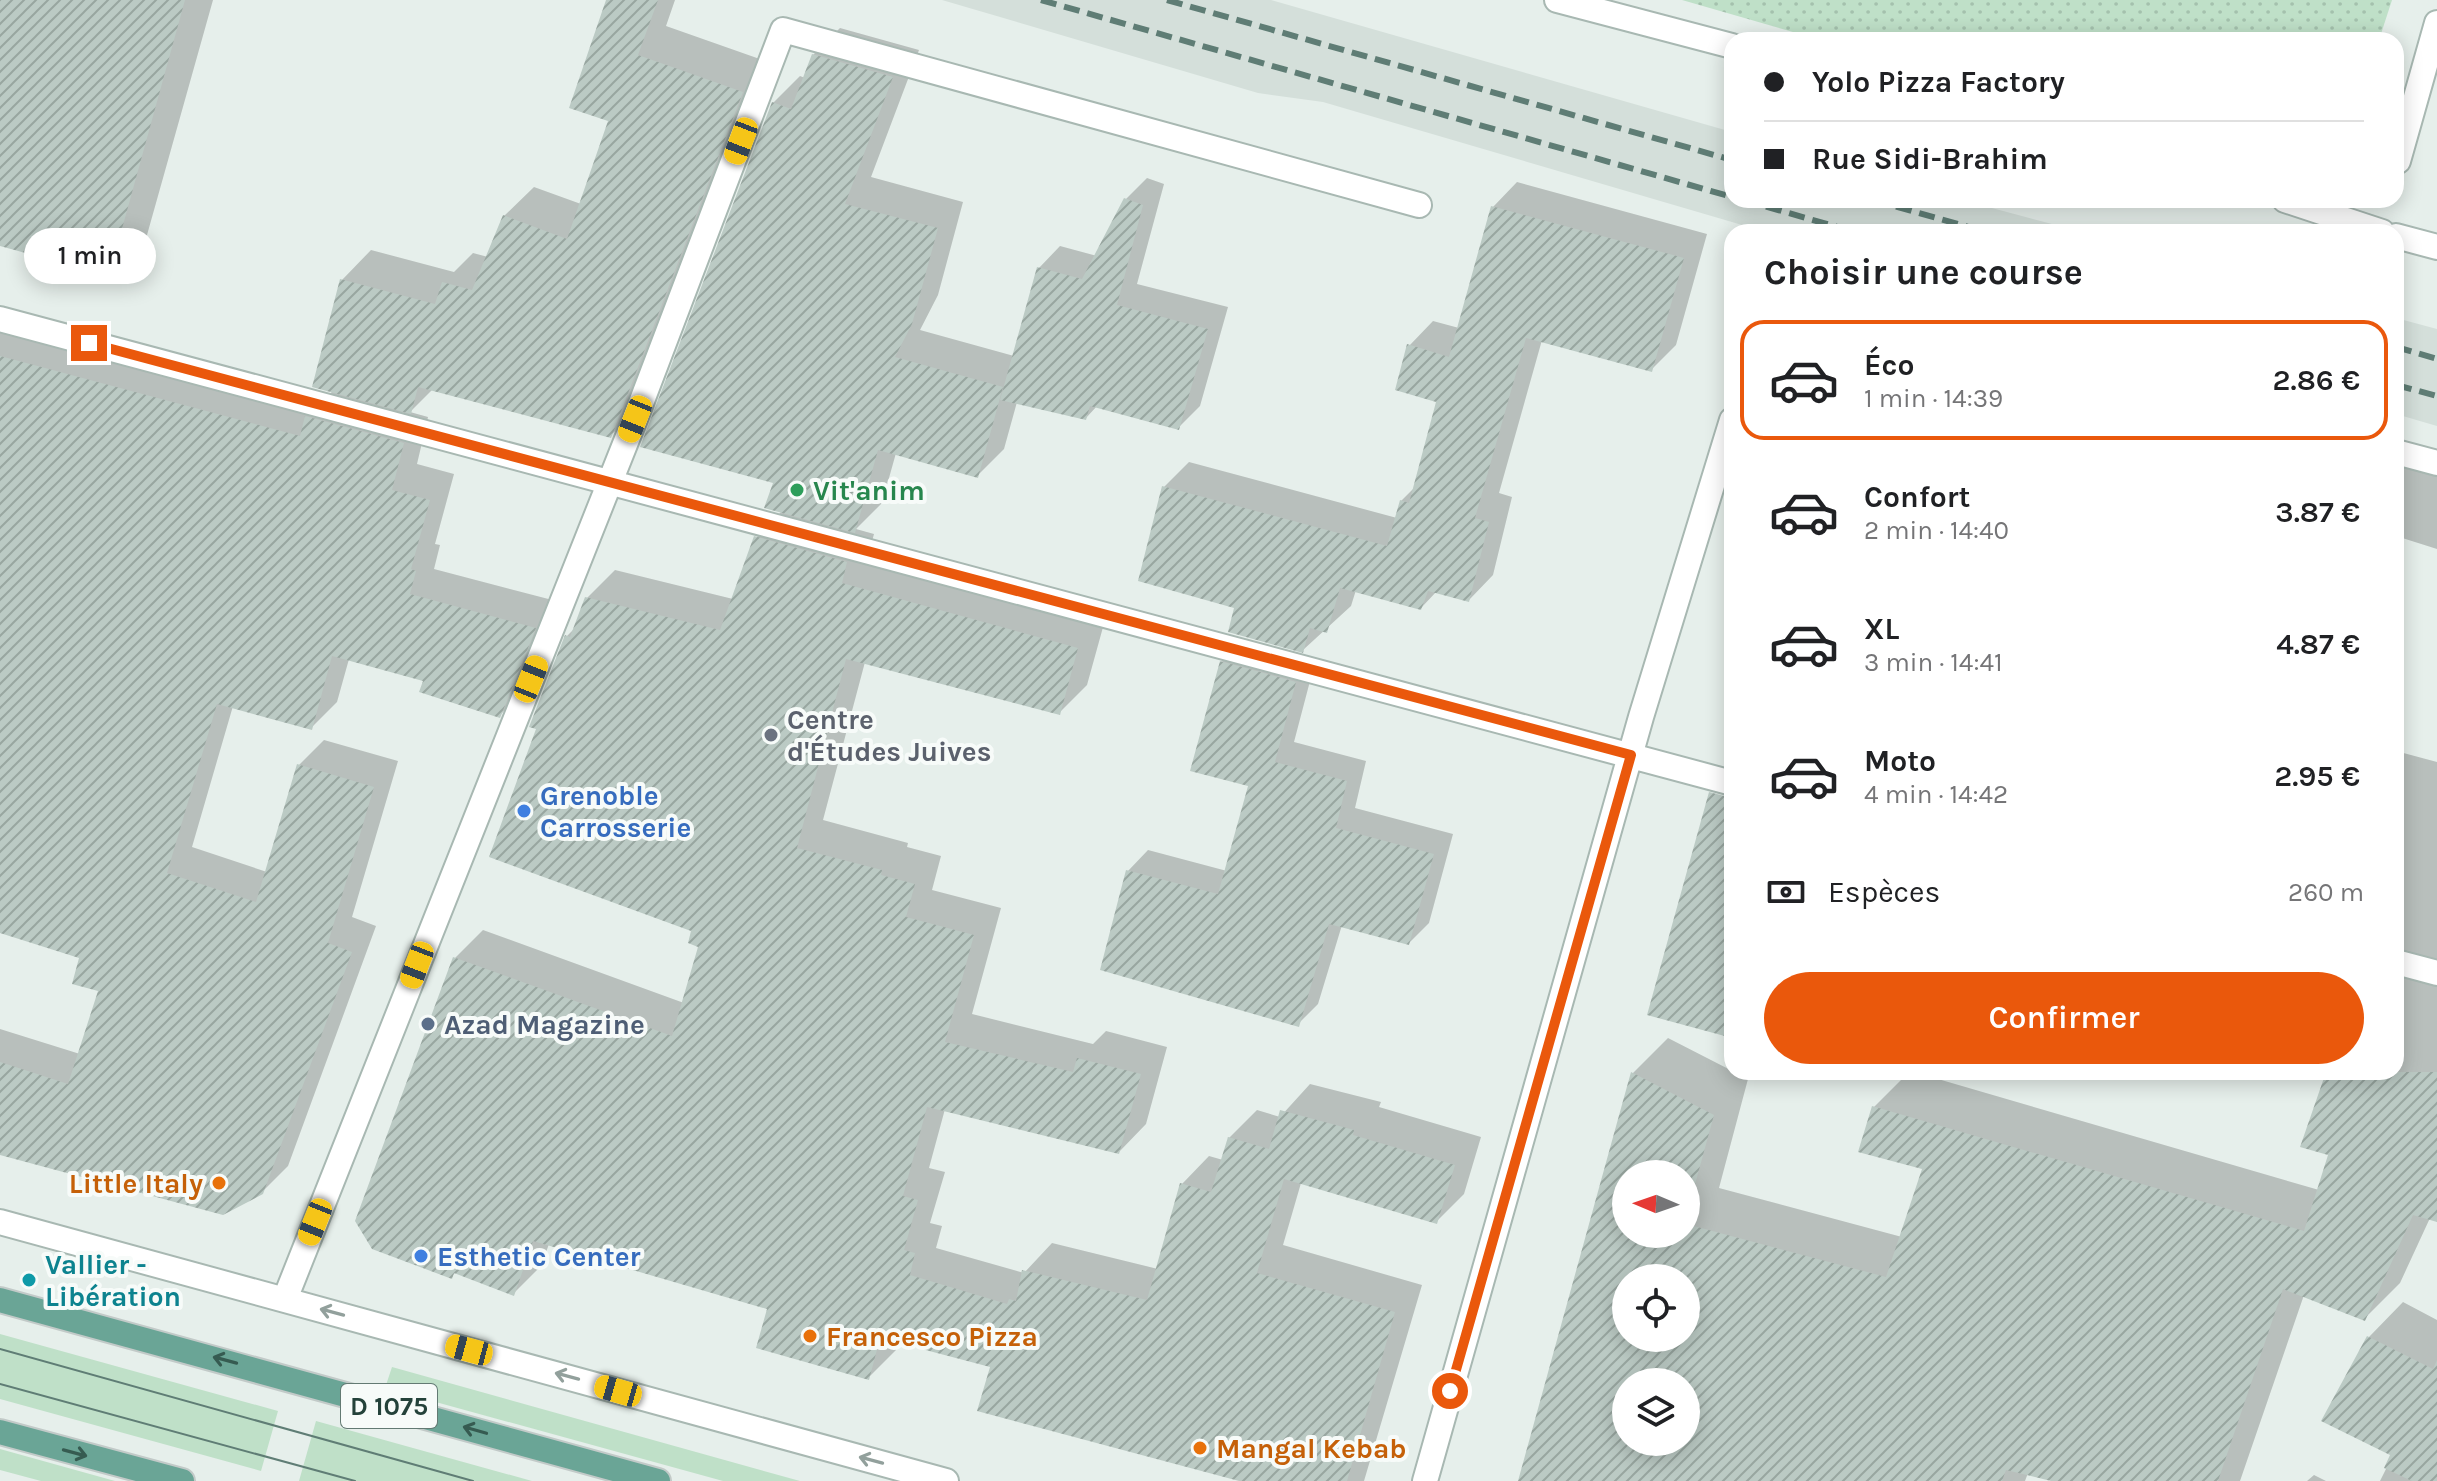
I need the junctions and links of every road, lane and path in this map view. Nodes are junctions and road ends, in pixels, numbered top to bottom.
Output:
1 (1557, 0) edge
2 (2437, 23) edge
3 (1724, 44) edge
4 (2404, 140) edge
5 (1419, 205) dead end
6 (2309, 208) edge
7 (2358, 224) edge
8 (2404, 238) edge
9 (2437, 247) edge
10 (0, 319) edge
11 (1724, 447) edge
12 (2404, 454) edge
13 (2437, 463) edge
14 (611, 481) junction
15 (1631, 755) junction
16 (1724, 781) edge
17 (2404, 964) edge
18 (2437, 973) edge
19 (0, 1222) edge
20 (285, 1299) junction
21 (0, 1300) edge
22 (0, 1432) edge
23 (182, 1481) edge
24 (658, 1481) edge
25 (946, 1481) edge
26 (1425, 1481) edge

1 - 3 street
2 - 4 street
5 - 14 street
6 - 7 street
8 - 9 street
10 - 14 street
11 - 15 street
12 - 13 street
14 - 15 street
14 - 20 street
15 - 16 street
15 - 26 street
17 - 18 street
19 - 20 street
25 -> 20 street
24 -> 21 main road, D 1075
22 -> 23 main road

